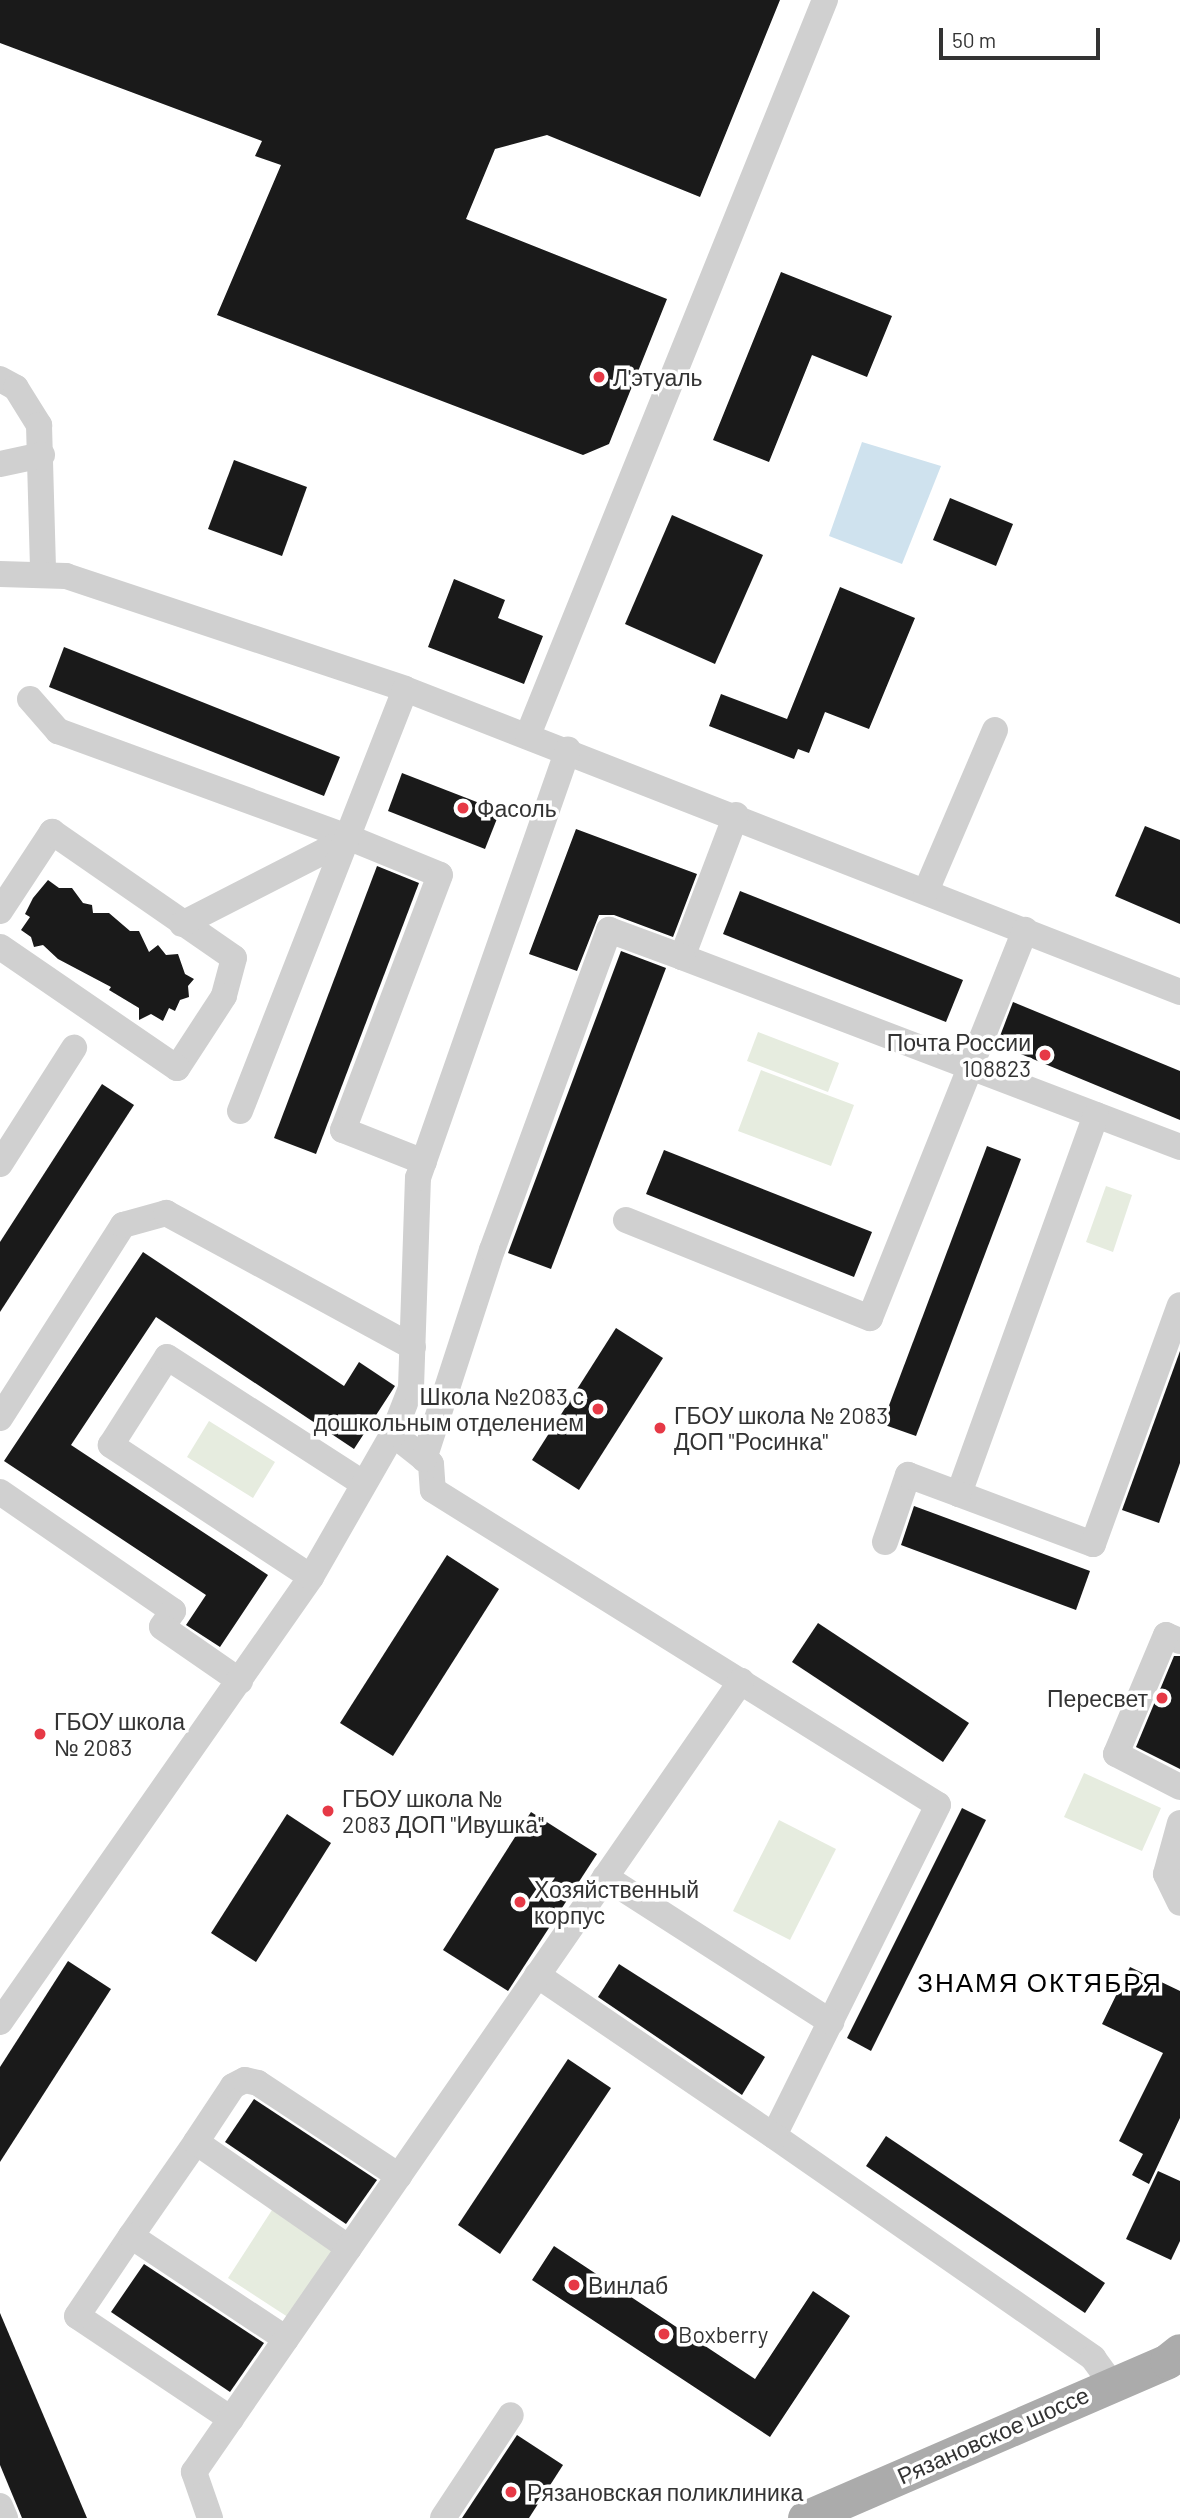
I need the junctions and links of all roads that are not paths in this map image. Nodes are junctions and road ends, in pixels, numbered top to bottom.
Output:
1 (825, 0) edge
2 (0, 379) edge
3 (42, 455) junction
4 (0, 464) edge
5 (43, 572) junction
6 (0, 574) edge
7 (405, 689) junction
8 (30, 699) dead end
9 (995, 730) dead end
10 (528, 735) junction
11 (568, 750) junction
12 (736, 815) junction
13 (350, 838) junction
14 (926, 891) junction
15 (0, 911) edge
16 (182, 924) junction
17 (1025, 930) junction
18 (0, 947) edge
19 (682, 957) junction
20 (1180, 992) edge
21 (74, 1048) dead end
22 (970, 1067) junction
23 (240, 1111) dead end
24 (1096, 1115) junction
25 (1180, 1147) edge
26 (424, 1162) junction
27 (0, 1164) edge
28 (626, 1220) dead end
29 (1180, 1305) edge
30 (413, 1347) junction
31 (0, 1418) edge
32 (393, 1434) junction
33 (424, 1459) junction
34 (364, 1484) junction
35 (0, 1492) edge
36 (959, 1494) junction
37 (885, 1542) dead end
38 (311, 1577) junction
39 (1180, 1641) edge
40 (240, 1681) junction
41 (741, 1681) junction
42 (1180, 1787) edge
43 (1180, 1822) edge
44 (605, 1877) junction
45 (1180, 1903) edge
46 (537, 1975) junction
47 (0, 2022) edge
48 (831, 2022) junction
49 (774, 2136) junction
50 (196, 2142) junction
51 (399, 2176) junction
52 (131, 2235) junction
53 (349, 2248) junction
54 (286, 2339) junction
55 (1180, 2351) edge
56 (1112, 2384) junction
57 (510, 2414) dead end
58 (231, 2419) junction
59 (0, 2506) edge
60 (5, 2518) edge
61 (209, 2518) edge
62 (443, 2518) edge
63 (805, 2518) edge

1 - 10 street
2 - 3 street
3 - 4 street
3 - 5 street
5 - 6 street
5 - 7 street
7 - 10 street
7 - 13 street
8 - 13 street
9 - 14 street
10 - 11 street
11 - 12 street
11 - 26 street
12 - 14 street
12 - 19 street
13 - 16 street
13 - 23 street
13 - 26 street
14 - 17 street
15 - 16 street
16 - 18 street
17 - 20 street
17 - 22 street
19 - 22 street
19 - 33 street
21 - 27 street
22 - 24 street
22 - 28 street
24 - 25 street
24 - 36 street
26 - 30 street
29 - 36 street
30 - 31 street
30 - 32 street
32 - 33 street
32 - 34 street
33 - 41 street
34 - 38 street
34 - 38 street
35 - 40 street
36 - 37 street
38 - 40 street
39 - 42 street
40 - 47 street
41 - 44 street
41 - 48 street
43 - 45 street
44 - 46 street
44 - 48 street
46 - 49 street
46 - 51 street
48 - 49 street
49 - 56 street
50 - 51 street
50 - 52 street
50 - 53 street
51 - 53 street
52 - 54 street
52 - 58 street
53 - 54 street
54 - 58 street
55 - 56 main road, Рязановское шоссе
56 - 63 main road, Рязановское шоссе
57 - 62 street
58 - 61 street
59 - 60 street

